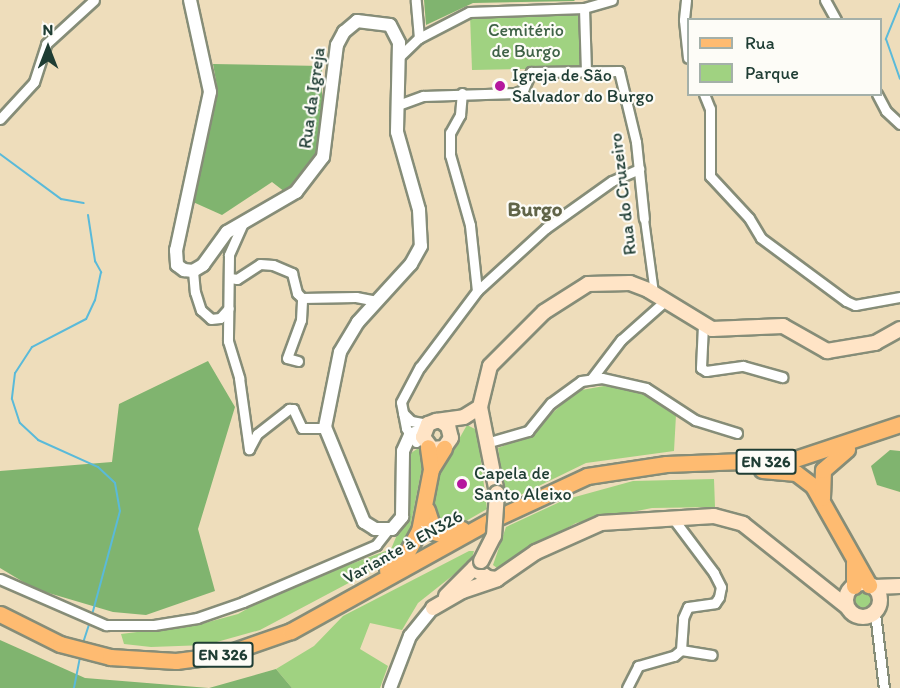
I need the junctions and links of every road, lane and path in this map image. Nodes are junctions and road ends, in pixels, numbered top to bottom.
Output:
1 (94, 0) edge
2 (190, 0) edge
3 (416, 0) edge
4 (612, 0) edge
5 (686, 0) edge
6 (825, 0) edge
7 (584, 8) junction
8 (835, 18) edge
9 (419, 38) junction
10 (687, 48) edge
11 (399, 57) junction
12 (585, 69) junction
13 (462, 93) junction
14 (705, 96) edge
15 (878, 96) edge
16 (398, 105) junction
17 (0, 119) edge
18 (900, 123) edge
19 (639, 169) junction
20 (644, 219) joint
21 (243, 223) junction
22 (194, 272) junction
23 (230, 279) junction
24 (477, 291) junction
25 (660, 297) junction
26 (900, 297) edge
27 (302, 298) junction
28 (377, 301) junction
29 (229, 308) junction
30 (703, 325) junction
31 (900, 329) edge
32 (298, 362) dead end
33 (782, 377) dead end
34 (592, 378) junction
35 (480, 407) junction
36 (401, 411) junction
37 (464, 417) junction
38 (900, 424) edge
39 (325, 428) junction
40 (424, 434) junction
41 (737, 434) dead end
42 (862, 439) junction
43 (448, 441) junction
44 (486, 443) junction
45 (666, 464) junction
46 (431, 469) junction
47 (426, 497) junction
48 (823, 500) junction
49 (672, 517) junction
50 (488, 522) junction
51 (387, 531) junction
52 (478, 565) junction
53 (0, 579) edge
54 (497, 579) junction
55 (822, 585) junction
56 (861, 587) junction
57 (350, 600) junction
58 (846, 606) junction
59 (877, 607) junction
60 (433, 608) junction
61 (0, 614) edge
62 (681, 650) junction
63 (712, 655) dead end
64 (390, 688) edge
65 (627, 688) edge
66 (884, 688) edge

1 - 17 street
2 - 22 street
3 - 9 street
4 - 7 street
5 - 10 street
6 - 8 street
7 - 9 street
7 - 12 street
9 - 11 street
11 - 16 street, Rua da Igreja
11 - 21 street, Rua da Igreja
12 - 13 street
12 - 19 street, Rua do Cruzeiro
13 - 16 street
13 - 24 street
14 - 26 street
15 - 18 street
16 - 28 street, Rua da Igreja
19 - 20 street, Rua do Cruzeiro
19 - 24 street
20 - 25 street, Rua do Cruzeiro
21 - 22 street, Rua da Igreja
21 - 23 street
22 - 29 street
23 - 27 street
23 - 29 street
24 - 36 street
25 - 30 main road
25 - 34 street
25 - 35 main road
27 - 28 street
27 - 32 street
28 - 39 street, Rua da Igreja
29 - 39 street
30 - 31 main road
30 - 33 street
34 - 41 street
34 - 44 street
35 - 37 main road
35 - 44 main road
36 - 40 street
36 - 40 street
37 - 40 main road
37 - 43 main road
38 - 42 main road, Variante à EN326 / EN 326
39 - 51 street
40 - 43 main road
40 - 43 main road
40 - 46 main road
40 - 51 street
42 - 45 main road, Variante à EN326 / EN 326
42 - 48 main road
43 - 46 main road
44 - 52 main road, bridge
45 - 48 main road
45 - 50 main road, Variante à EN326 / EN 326
46 - 47 main road
47 - 50 main road
47 - 57 main road
48 - 56 main road
49 - 54 main road
49 - 55 main road
49 - 62 street
50 - 57 main road, Variante à EN326 / EN 326
51 - 53 street
52 - 54 main road
52 - 60 main road
54 - 60 main road
55 - 56 main road
55 - 58 main road
56 - 58 main road
56 - 59 main road
56 - 59 main road
57 - 61 main road, Variante à EN326 / EN 326
58 - 59 main road
59 - 66 street
60 - 64 street
62 - 63 street
62 - 65 street

